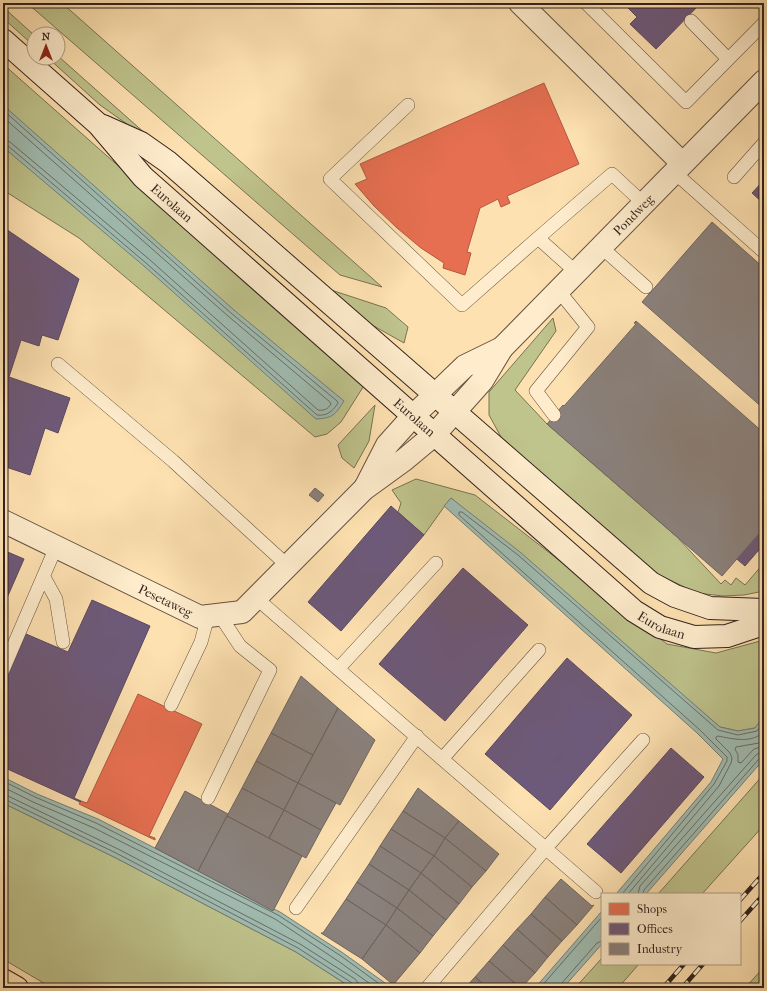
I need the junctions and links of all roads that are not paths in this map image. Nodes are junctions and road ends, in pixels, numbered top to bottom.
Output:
1 (586, 3) edge
2 (523, 5) edge
3 (691, 21) dead end
4 (764, 23) edge
5 (3, 40) edge
6 (728, 59) junction
7 (764, 82) edge
8 (408, 105) dead end
9 (98, 124) junction
10 (764, 144) edge
11 (678, 168) junction
12 (734, 177) dead end
13 (643, 203) junction
14 (538, 238) junction
15 (601, 247) junction
16 (764, 252) edge
17 (576, 272) junction
18 (646, 287) dead end
19 (558, 290) junction
20 (502, 348) junction
21 (58, 364) dead end
22 (435, 395) junction
23 (455, 413) junction
24 (554, 415) dead end
25 (412, 416) junction
26 (434, 435) junction
27 (364, 489) junction
28 (3, 521) edge
29 (56, 547) junction
30 (436, 563) dead end
31 (288, 566) junction
32 (44, 576) junction
33 (256, 598) junction
34 (764, 610) edge
35 (213, 615) junction
36 (764, 619) edge
37 (63, 642) dead end
38 (539, 650) dead end
39 (338, 669) junction
40 (3, 670) edge
41 (171, 705) dead end
42 (417, 736) junction
43 (643, 740) dead end
44 (442, 759) junction
45 (208, 798) dead end
46 (546, 848) junction
47 (596, 892) dead end
48 (296, 908) dead end
49 (3, 980) edge
50 (18, 988) edge
51 (427, 988) edge

1 - 6 lane
2 - 11 main road
3 - 6 lane
4 - 6 lane
5 - 9 main road, Eurolaan
7 - 11 main road, Pondweg
8 - 14 lane
9 - 22 main road, Eurolaan
9 - 25 main road, Eurolaan
10 - 12 lane
11 - 13 main road, Pondweg
11 - 16 lane
13 - 14 lane
13 - 15 main road, Pondweg
14 - 17 lane
15 - 17 main road, Pondweg
15 - 18 lane
17 - 19 main road, Pondweg
19 - 20 main road, Pondweg
19 - 24 lane
20 - 22 main road, Pondweg
20 - 23 main road, Pondweg
21 - 31 lane
22 - 23 main road, Eurolaan
22 - 25 main road, Pondweg
23 - 26 main road, Pondweg
23 - 34 main road, Eurolaan
25 - 26 main road, Eurolaan
25 - 27 main road, Pesetaweg
26 - 27 main road, Pesetaweg
26 - 36 main road, Eurolaan
27 - 31 main road, Pesetaweg
28 - 29 main road, Pesetaweg
29 - 32 lane
29 - 35 main road, Pesetaweg
30 - 39 lane
31 - 33 main road, Pesetaweg
32 - 37 lane
32 - 40 lane
33 - 35 main road, Pesetaweg
33 - 39 lane
35 - 41 lane
35 - 45 lane
38 - 44 lane
39 - 42 lane
42 - 44 lane
42 - 48 lane
43 - 46 lane
44 - 46 lane
46 - 47 lane
46 - 51 lane
49 - 50 main road

